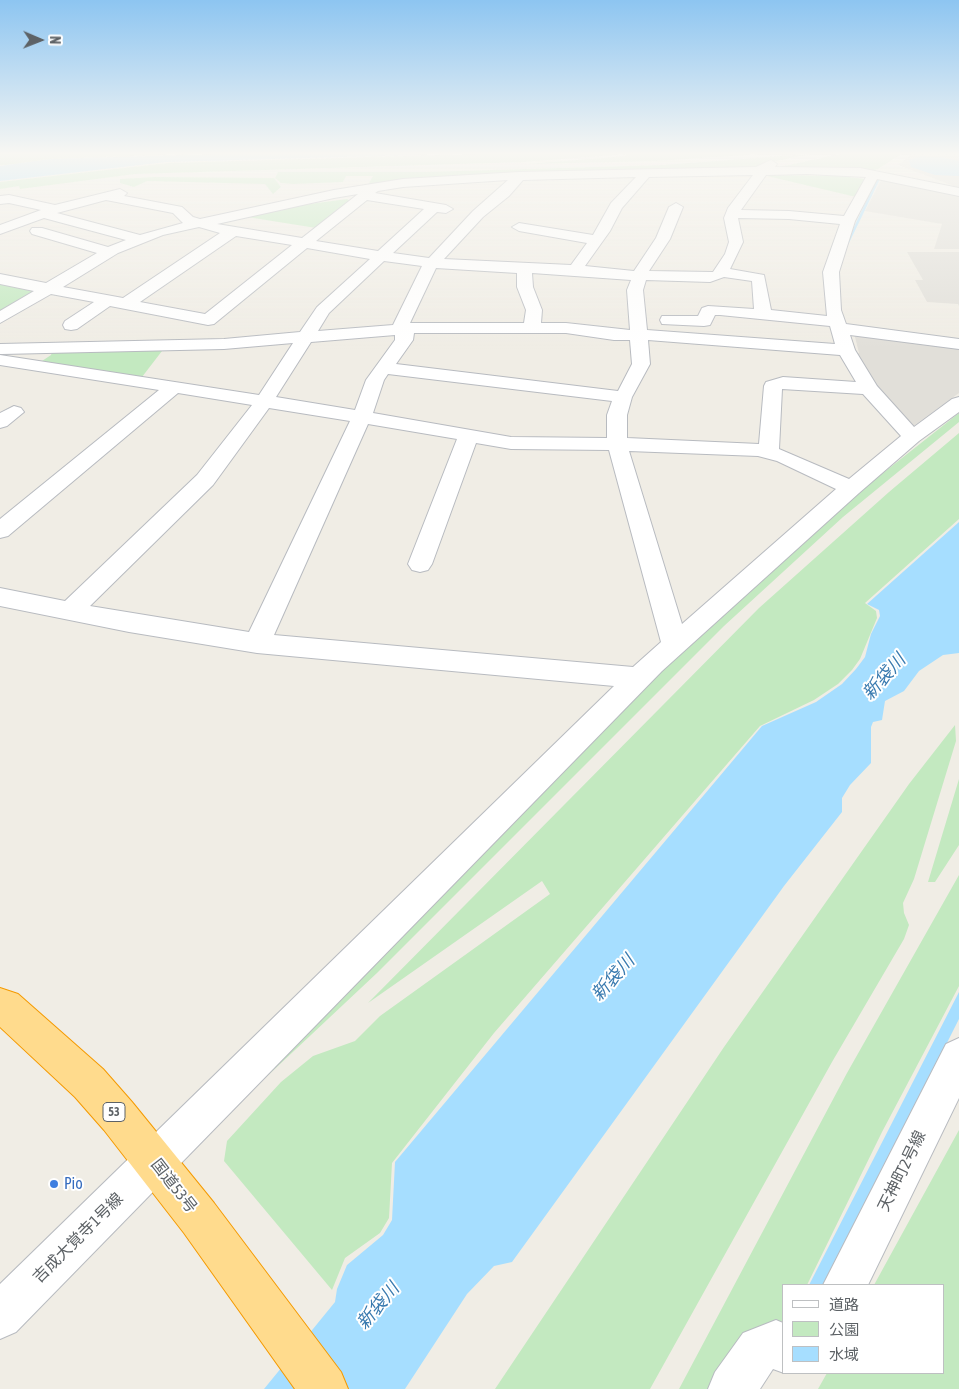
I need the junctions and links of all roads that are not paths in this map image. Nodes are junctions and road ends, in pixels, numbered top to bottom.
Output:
1 (29, 219) edge
2 (62, 219) edge
3 (187, 219) edge
4 (219, 219) edge
5 (335, 219) edge
6 (422, 219) edge
7 (473, 219) edge
8 (608, 219) edge
9 (671, 219) edge
10 (731, 219) edge
11 (821, 219) edge
12 (850, 219) edge
13 (848, 222) junction
14 (196, 223) junction
15 (14, 224) junction
16 (519, 227) dead end
17 (0, 230) edge
18 (233, 231) junction
19 (140, 239) junction
20 (596, 240) junction
21 (305, 243) junction
22 (109, 252) junction
23 (380, 256) junction
24 (432, 263) junction
25 (524, 269) junction
26 (575, 270) junction
27 (720, 272) junction
28 (639, 275) junction
29 (0, 279) edge
30 (48, 288) junction
31 (108, 300) junction
32 (126, 304) junction
33 (763, 313) junction
34 (0, 318) edge
35 (71, 325) dead end
36 (838, 325) junction
37 (638, 327) junction
38 (532, 329) junction
39 (400, 330) junction
40 (306, 338) junction
41 (959, 344) edge
42 (0, 349) edge
43 (846, 350) junction
44 (0, 360) edge
45 (382, 368) junction
46 (173, 388) junction
47 (869, 389) junction
48 (623, 397) junction
49 (264, 401) junction
50 (959, 403) edge
51 (361, 417) junction
52 (468, 436) junction
53 (912, 437) junction
54 (617, 444) junction
55 (768, 453) junction
56 (851, 488) junction
57 (0, 532) edge
58 (420, 564) dead end
59 (0, 597) edge
60 (70, 611) junction
61 (257, 644) junction
62 (675, 644) junction
63 (639, 678) junction
64 (0, 1006) edge
65 (959, 1057) edge
66 (156, 1161) junction
67 (846, 1284) edge
68 (0, 1316) edge
69 (782, 1349) edge
70 (324, 1389) edge
71 (732, 1389) edge

1 - 15 street
2 - 19 street
3 - 14 street
4 - 14 street
5 - 21 street
6 - 23 street
7 - 24 street
8 - 20 street
9 - 28 street
10 - 27 street
11 - 13 street
12 - 13 street
13 - 36 street
14 - 18 street
14 - 19 street
15 - 17 street
15 - 22 street
16 - 20 street
18 - 21 street
18 - 32 street
19 - 22 street
20 - 26 street
21 - 23 street
21 - 32 street
22 - 30 street
23 - 24 street
23 - 40 street
24 - 25 street
24 - 39 street
25 - 26 street
25 - 38 street
26 - 28 street
27 - 28 street
27 - 33 street
28 - 37 street
29 - 30 street
30 - 31 street
30 - 34 street
31 - 32 street
31 - 35 street
33 - 36 street
33 - 37 street
36 - 41 street
36 - 43 street
37 - 38 street
37 - 43 street
37 - 48 street
38 - 39 street
39 - 40 street
39 - 45 street
40 - 42 street
40 - 49 street
43 - 47 street
44 - 46 street
45 - 48 street
45 - 51 street
46 - 49 street
46 - 57 street
47 - 53 street
47 - 55 street
48 - 54 street
49 - 51 street
49 - 60 street
50 - 53 street, 吉成大覚寺1号線
51 - 52 street
51 - 61 street
52 - 54 street
52 - 58 street
53 - 56 street, 吉成大覚寺1号線
54 - 55 street
54 - 62 street
55 - 56 street
56 - 62 street, 吉成大覚寺1号線
59 - 60 street
60 - 61 street
61 - 63 street
62 - 63 street, 吉成大覚寺1号線
63 - 66 street, 吉成大覚寺1号線
64 - 66 highway, 国道53号 / 53
65 - 67 street, 天神町2号線
66 - 68 street, 吉成大覚寺1号線
66 - 70 highway, 国道53号 / 53
69 - 71 street

